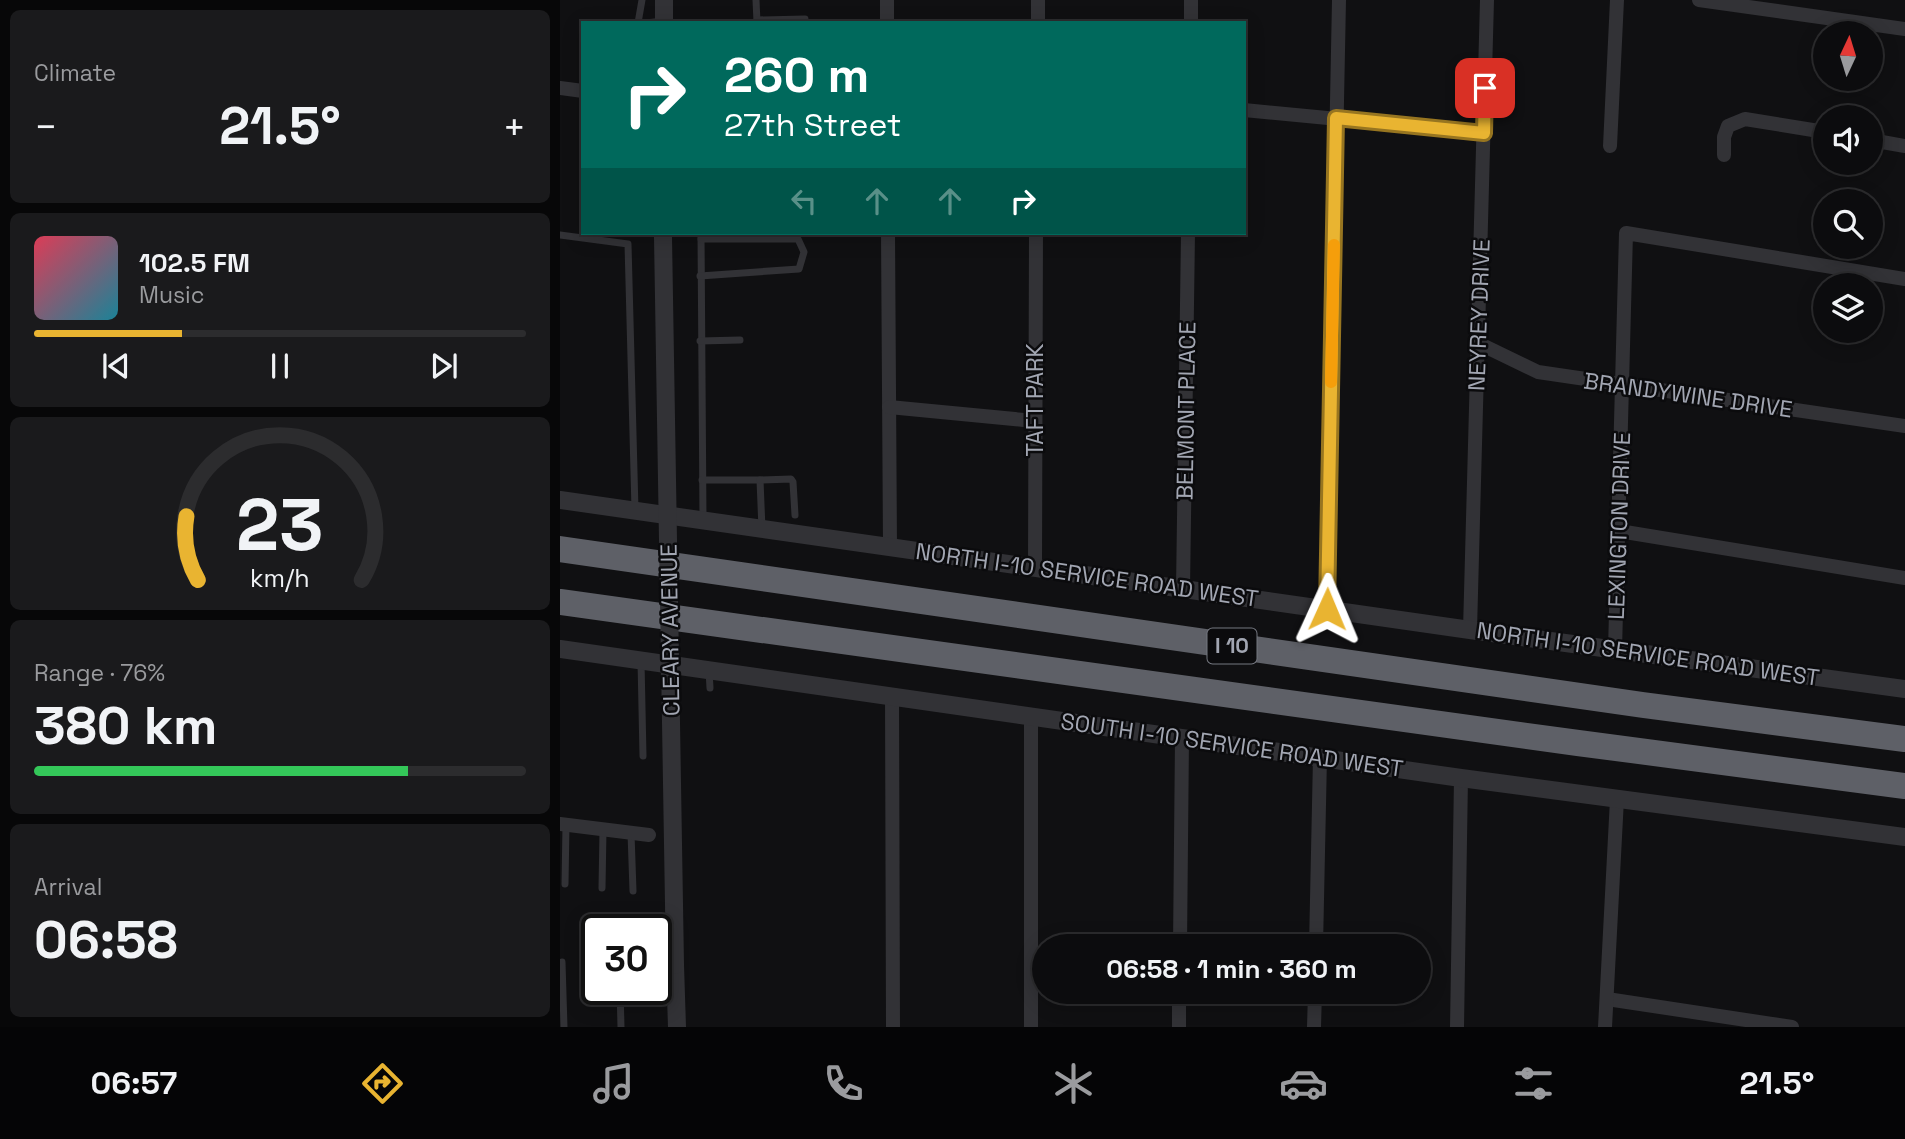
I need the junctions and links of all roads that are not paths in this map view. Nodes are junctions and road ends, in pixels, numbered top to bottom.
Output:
1 (642, 0) edge
2 (664, 0) edge
3 (756, 0) edge
4 (887, 0) edge
5 (1038, 0) edge
6 (1191, 0) edge
7 (1339, 0) edge
8 (1487, 0) edge
9 (1617, 0) edge
10 (1699, 0) edge
11 (805, 19) dead end
12 (638, 21) edge
13 (658, 21) edge
14 (757, 21) edge
15 (887, 21) edge
16 (1038, 21) edge
17 (1191, 21) edge
18 (1905, 29) edge
19 (560, 88) edge
20 (581, 90) edge
21 (1246, 110) edge
22 (1336, 118) junction
23 (1813, 130) edge
24 (1484, 133) junction
25 (1883, 142) edge
26 (1610, 146) dead end
27 (1905, 146) edge
28 (1724, 155) dead end
29 (560, 235) edge
30 (664, 235) edge
31 (888, 235) edge
32 (1036, 235) edge
33 (1188, 235) edge
34 (701, 236) edge
35 (700, 276) junction
36 (1905, 279) edge
37 (740, 340) dead end
38 (700, 341) junction
39 (1478, 343) junction
40 (1623, 385) junction
41 (889, 407) junction
42 (1035, 421) junction
43 (1905, 426) edge
44 (702, 480) junction
45 (760, 480) junction
46 (560, 499) edge
47 (635, 510) junction
48 (795, 515) dead end
49 (703, 520) junction
50 (762, 528) junction
51 (1619, 530) junction
52 (890, 547) junction
53 (560, 549) edge
54 (1035, 568) junction
55 (1905, 578) edge
56 (1183, 589) junction
57 (560, 602) edge
58 (1327, 609) junction
59 (1470, 630) junction
60 (560, 649) edge
61 (1615, 650) junction
62 (641, 660) junction
63 (1905, 689) edge
64 (892, 696) junction
65 (1031, 716) junction
66 (1181, 738) junction
67 (1905, 738) edge
68 (643, 755) dead end
69 (1320, 757) junction
70 (1461, 778) junction
71 (1905, 786) edge
72 (1617, 799) junction
73 (563, 824) edge
74 (603, 829) junction
75 (631, 833) junction
76 (649, 835) dead end
77 (1905, 836) edge
78 (565, 884) dead end
79 (602, 888) dead end
80 (633, 891) dead end
81 (1180, 934) edge
82 (1316, 934) edge
83 (562, 962) dead end
84 (1607, 999) junction
85 (1179, 1004) edge
86 (1315, 1004) edge
87 (620, 1005) edge
88 (564, 1027) edge
89 (621, 1027) edge
90 (677, 1027) edge
91 (893, 1027) edge
92 (1031, 1027) edge
93 (1179, 1027) edge
94 (1314, 1027) edge
95 (1457, 1027) edge
96 (1605, 1027) edge
97 (1792, 1027) edge

1 - 12 lane
2 - 13 street
3 - 14 lane
4 - 15 street
5 - 16 street
6 - 17 street
7 - 22 street
8 - 24 street, NEYREY DRIVE
9 - 26 street
10 - 18 street
11 - 14 lane
19 - 20 street
21 - 22 street
22 - 24 street
22 - 58 street
23 - 28 street
24 - 39 street, NEYREY DRIVE
25 - 27 street
29 - 47 lane
30 - 90 street, CLEARY AVENUE, bridge
31 - 41 street
32 - 42 street, TAFT PARK
33 - 56 street, BELMONT PLACE
34 - 35 lane
34 - 35 lane
35 - 38 lane
36 - 40 street, LEXINGTON DRIVE
37 - 38 lane
38 - 44 lane
39 - 40 street, BRANDYWINE DRIVE
39 - 59 street, NEYREY DRIVE
40 - 43 street, BRANDYWINE DRIVE
40 - 51 street, LEXINGTON DRIVE
41 - 42 street
41 - 52 street
42 - 54 street, TAFT PARK
44 - 45 lane
44 - 49 lane
45 - 48 lane
45 - 50 lane
46 - 47 street, NORTH I-10 SERVICE ROAD WEST
47 - 49 street, NORTH I-10 SERVICE ROAD WEST
49 - 50 street, NORTH I-10 SERVICE ROAD WEST
50 - 52 street, NORTH I-10 SERVICE ROAD WEST
51 - 55 street
51 - 61 street, LEXINGTON DRIVE
52 - 54 street, NORTH I-10 SERVICE ROAD WEST
53 - 67 highway, I 10
54 - 56 street, NORTH I-10 SERVICE ROAD WEST
56 - 58 street, NORTH I-10 SERVICE ROAD WEST
57 - 71 highway, I 10
58 - 59 street, NORTH I-10 SERVICE ROAD WEST
59 - 61 street, NORTH I-10 SERVICE ROAD WEST
60 - 62 street, SOUTH I-10 SERVICE ROAD WEST
61 - 63 street, NORTH I-10 SERVICE ROAD WEST
62 - 64 street, SOUTH I-10 SERVICE ROAD WEST
62 - 68 lane
64 - 65 street, SOUTH I-10 SERVICE ROAD WEST
64 - 91 street
65 - 66 street, SOUTH I-10 SERVICE ROAD WEST
65 - 92 street
66 - 69 street, SOUTH I-10 SERVICE ROAD WEST
66 - 81 street
69 - 70 street, SOUTH I-10 SERVICE ROAD WEST
69 - 82 street
70 - 72 street, SOUTH I-10 SERVICE ROAD WEST
70 - 95 street
72 - 77 street, SOUTH I-10 SERVICE ROAD WEST
72 - 84 street
73 - 74 street
73 - 78 lane
74 - 75 street
74 - 79 lane
75 - 76 street
75 - 80 lane
83 - 88 lane
84 - 96 street
84 - 97 street
85 - 93 street
86 - 94 street
87 - 89 lane

